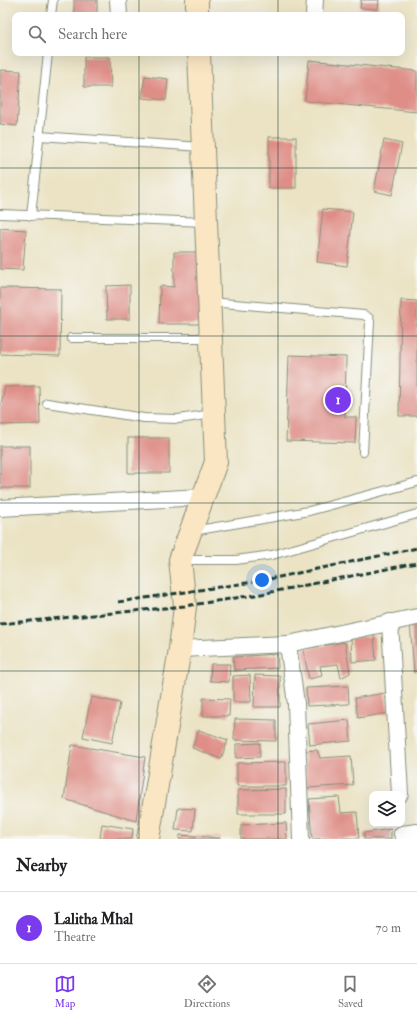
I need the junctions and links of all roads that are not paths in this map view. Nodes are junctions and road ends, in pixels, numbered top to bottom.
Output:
1 (53, 0) edge
2 (118, 0) edge
3 (197, 0) edge
4 (315, 0) edge
5 (52, 12) edge
6 (119, 12) edge
7 (197, 12) edge
8 (314, 12) edge
9 (48, 56) edge
10 (199, 56) edge
11 (39, 136) junction
12 (203, 147) junction
13 (0, 214) edge
14 (31, 216) junction
15 (206, 222) junction
16 (209, 302) junction
17 (71, 338) dead end
18 (211, 338) junction
19 (47, 403) dead end
20 (214, 414) junction
21 (363, 452) dead end
22 (417, 482) edge
23 (202, 497) junction
24 (0, 508) edge
25 (417, 514) edge
26 (190, 531) junction
27 (180, 560) junction
28 (417, 617) edge
29 (390, 622) junction
30 (288, 644) junction
31 (180, 649) junction
32 (400, 791) edge
33 (148, 839) edge
34 (301, 839) edge

1 - 5 lane
2 - 6 street
3 - 7 street
4 - 8 street
9 - 11 lane
10 - 12 street
11 - 12 lane
11 - 14 lane
12 - 15 street
13 - 14 lane
14 - 15 lane
15 - 16 street
16 - 18 street
16 - 21 lane
17 - 18 lane
18 - 20 street
19 - 20 lane
20 - 23 street
22 - 26 lane
23 - 24 street
23 - 26 street
25 - 27 lane
26 - 27 street
27 - 31 street
28 - 29 street
29 - 30 street
29 - 32 street
30 - 31 street
30 - 34 street
31 - 33 street

